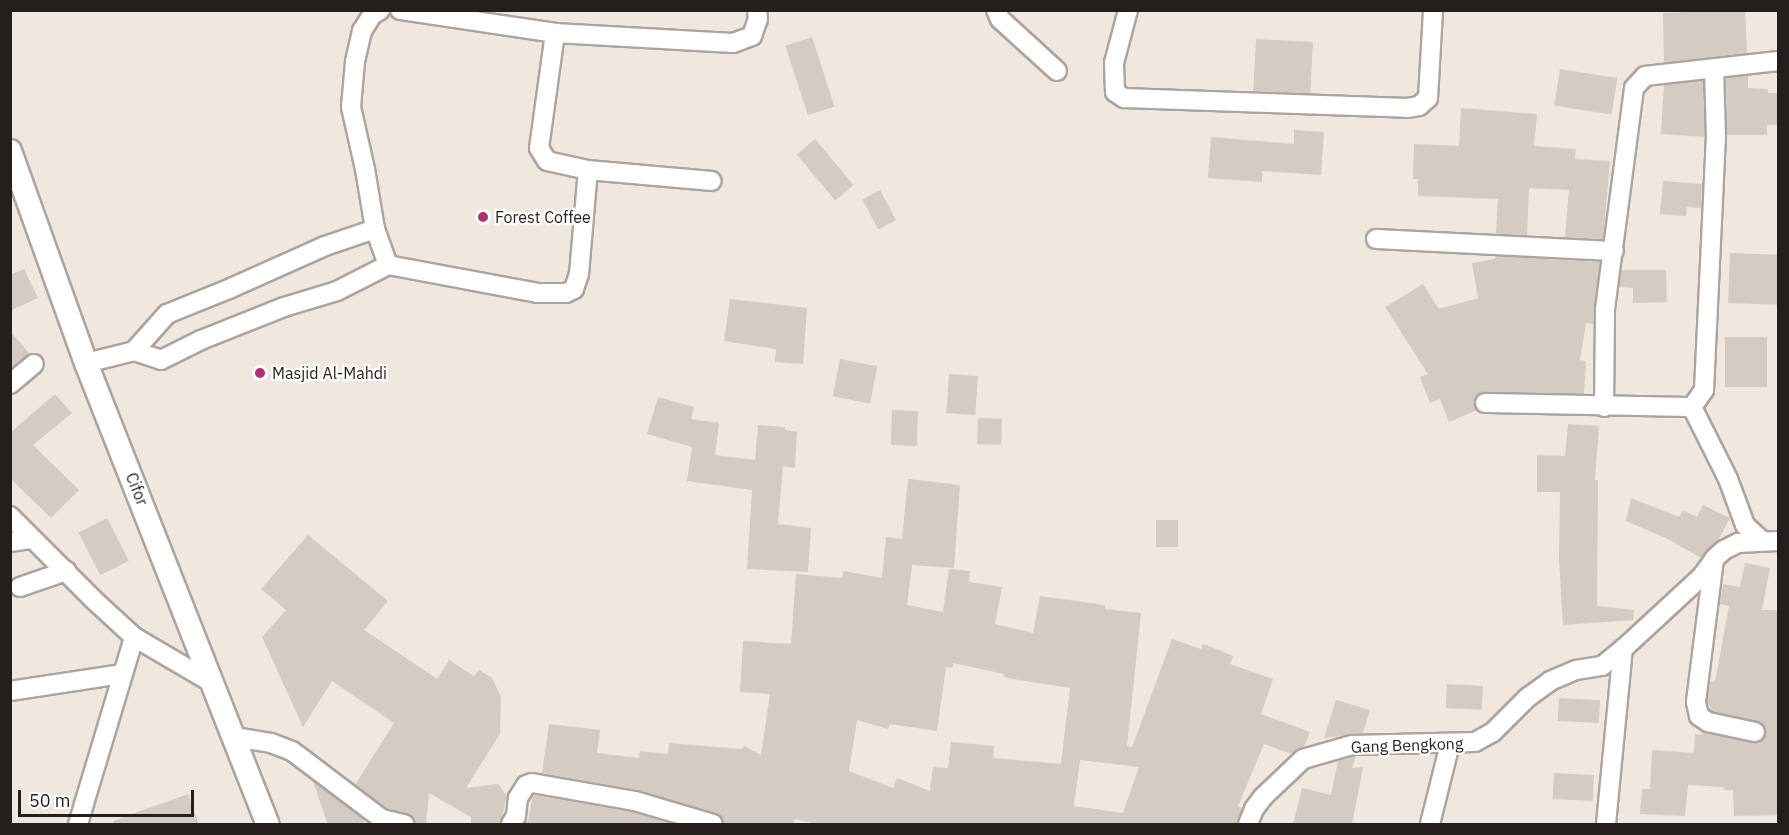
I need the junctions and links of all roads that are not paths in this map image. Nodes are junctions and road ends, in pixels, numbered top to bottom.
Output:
1 (380, 10) edge
2 (400, 10) edge
3 (757, 10) edge
4 (996, 10) edge
5 (1128, 10) edge
6 (1433, 10) edge
7 (555, 33) junction
8 (1779, 61) edge
9 (1714, 68) junction
10 (1057, 71) dead end
11 (10, 151) edge
12 (588, 170) junction
13 (712, 181) dead end
14 (375, 229) junction
15 (1377, 239) dead end
16 (1614, 251) junction
17 (388, 265) junction
18 (134, 351) junction
19 (86, 363) junction
20 (34, 364) dead end
21 (10, 384) edge
22 (1485, 404) dead end
23 (1604, 407) junction
24 (1692, 407) junction
25 (10, 516) edge
26 (32, 539) junction
27 (1770, 541) edge
28 (10, 542) edge
29 (1714, 558) junction
30 (66, 571) junction
31 (20, 587) dead end
32 (134, 637) junction
33 (1623, 650) junction
34 (123, 674) junction
35 (214, 684) junction
36 (10, 691) edge
37 (1755, 732) dead end
38 (234, 737) junction
39 (1450, 744) junction
40 (78, 825) edge
41 (268, 825) edge
42 (404, 825) edge
43 (511, 825) edge
44 (713, 825) edge
45 (1248, 825) edge
46 (1430, 825) edge
47 (1606, 825) edge

1 - 14 street
2 - 7 street
3 - 7 street
4 - 10 street
5 - 6 street
7 - 12 street
8 - 9 street
9 - 16 street
9 - 24 street
11 - 19 street, Cifor
12 - 13 street
12 - 17 street
14 - 17 street
14 - 18 street
15 - 16 street
16 - 23 street
17 - 18 street
18 - 19 street
19 - 35 street, Cifor
20 - 21 street
22 - 23 street
23 - 24 street
24 - 27 street
25 - 26 street
26 - 28 street
26 - 30 street
27 - 29 street, Gang Bengkong
29 - 33 street, Gang Bengkong
29 - 37 street
30 - 31 street
30 - 32 street
32 - 34 street
32 - 35 street
33 - 39 street, Gang Bengkong
33 - 47 street
34 - 36 street
34 - 40 street
35 - 38 street, Cifor
38 - 41 street, Cifor
38 - 42 street
39 - 45 street, Gang Bengkong
39 - 46 street
43 - 44 street

